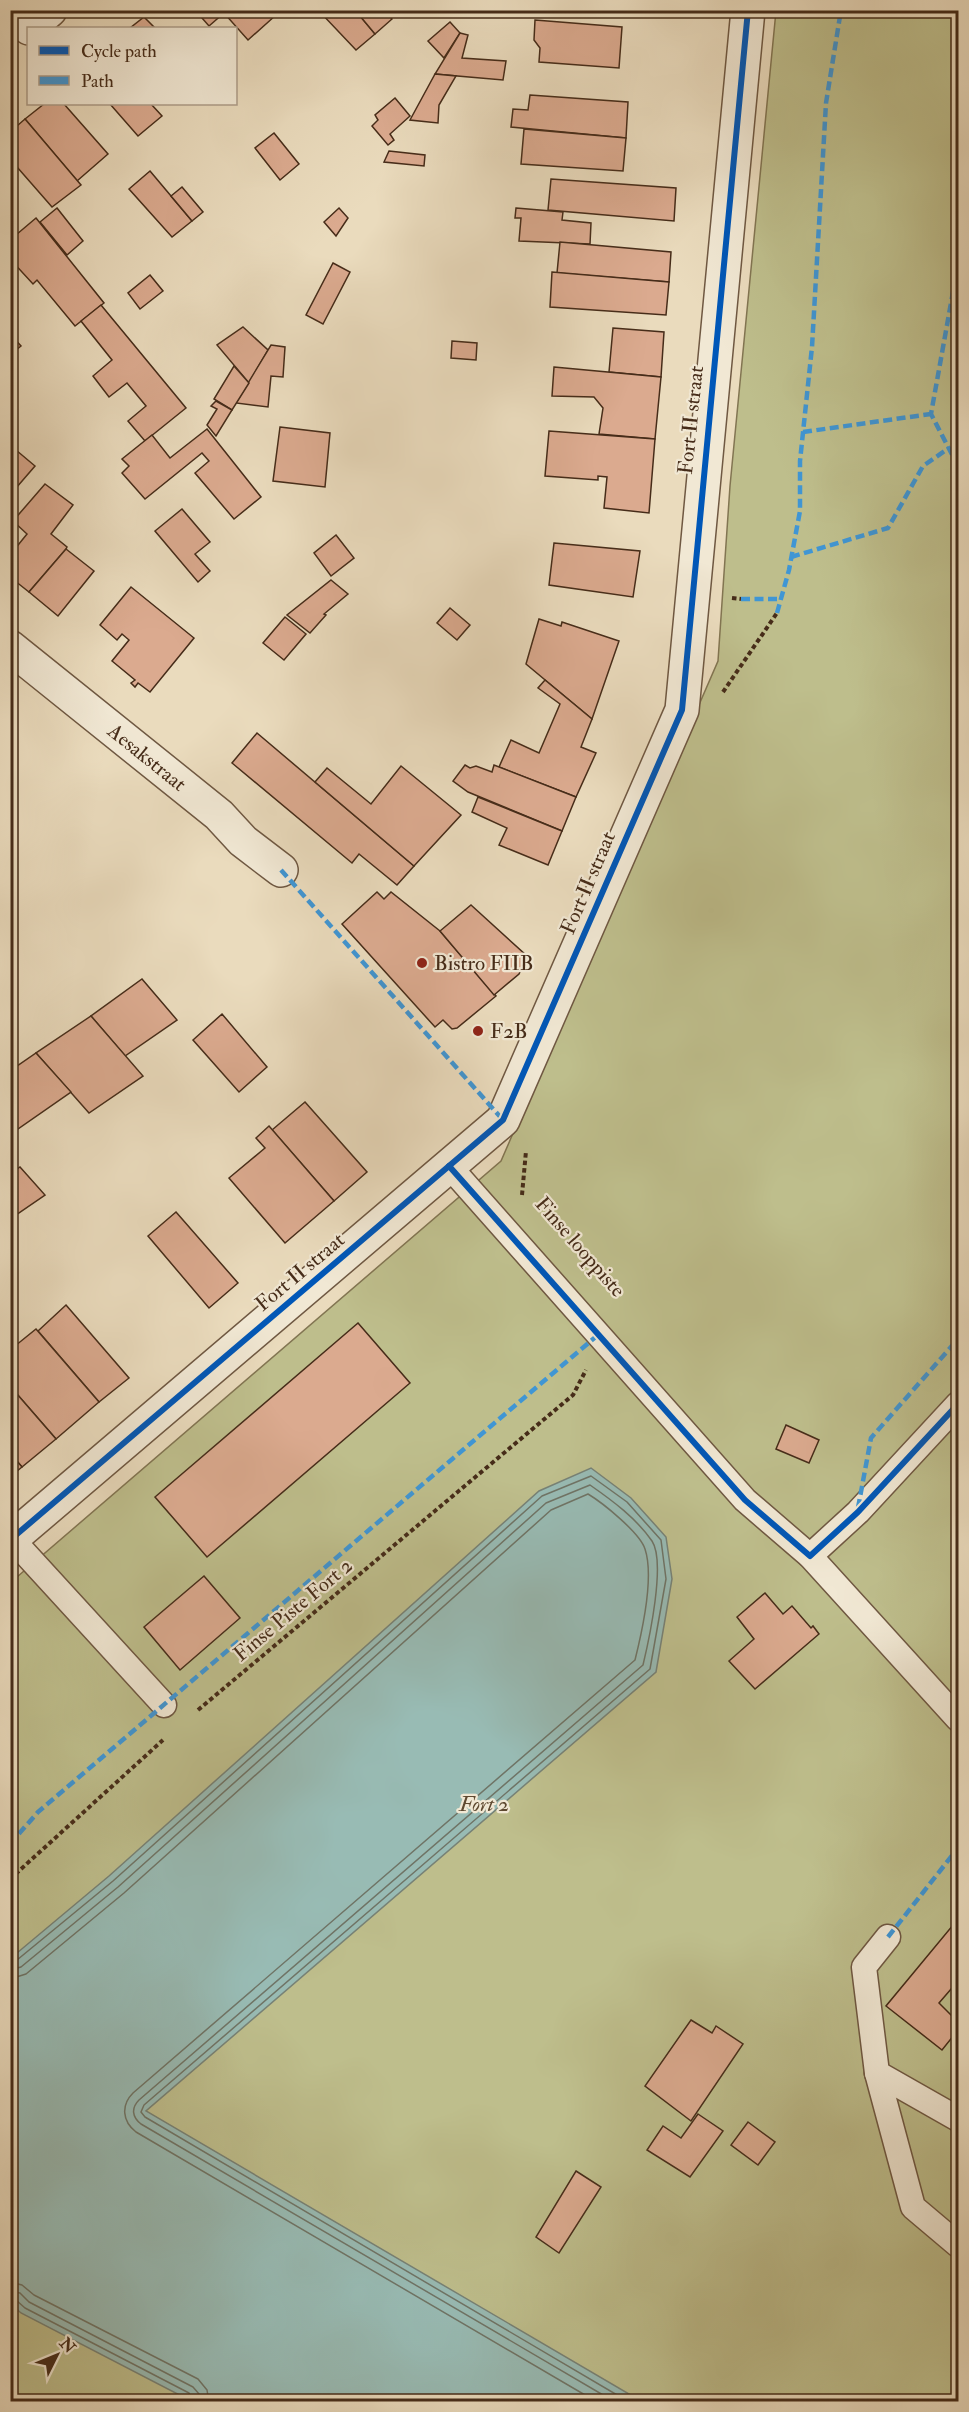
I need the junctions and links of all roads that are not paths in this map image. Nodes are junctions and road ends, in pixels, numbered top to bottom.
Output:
1 (50, 10) edge
2 (748, 10) edge
3 (31, 27) edge
4 (27, 31) edge
5 (10, 44) edge
6 (10, 647) edge
7 (281, 870) dead end
8 (449, 1166) junction
9 (958, 1404) edge
10 (11, 1539) edge
11 (810, 1556) junction
12 (164, 1705) dead end
13 (958, 1719) edge
14 (888, 1937) dead end
15 (877, 2073) junction
16 (958, 2119) edge
17 (958, 2245) edge

1 - 3 street
2 - 8 street, Fort II straat
4 - 5 street
6 - 7 street, Aesakstraat
8 - 10 street, Fort II straat
8 - 11 lane
9 - 11 lane
10 - 12 lane
11 - 13 lane
14 - 15 lane
15 - 16 lane
15 - 17 lane

